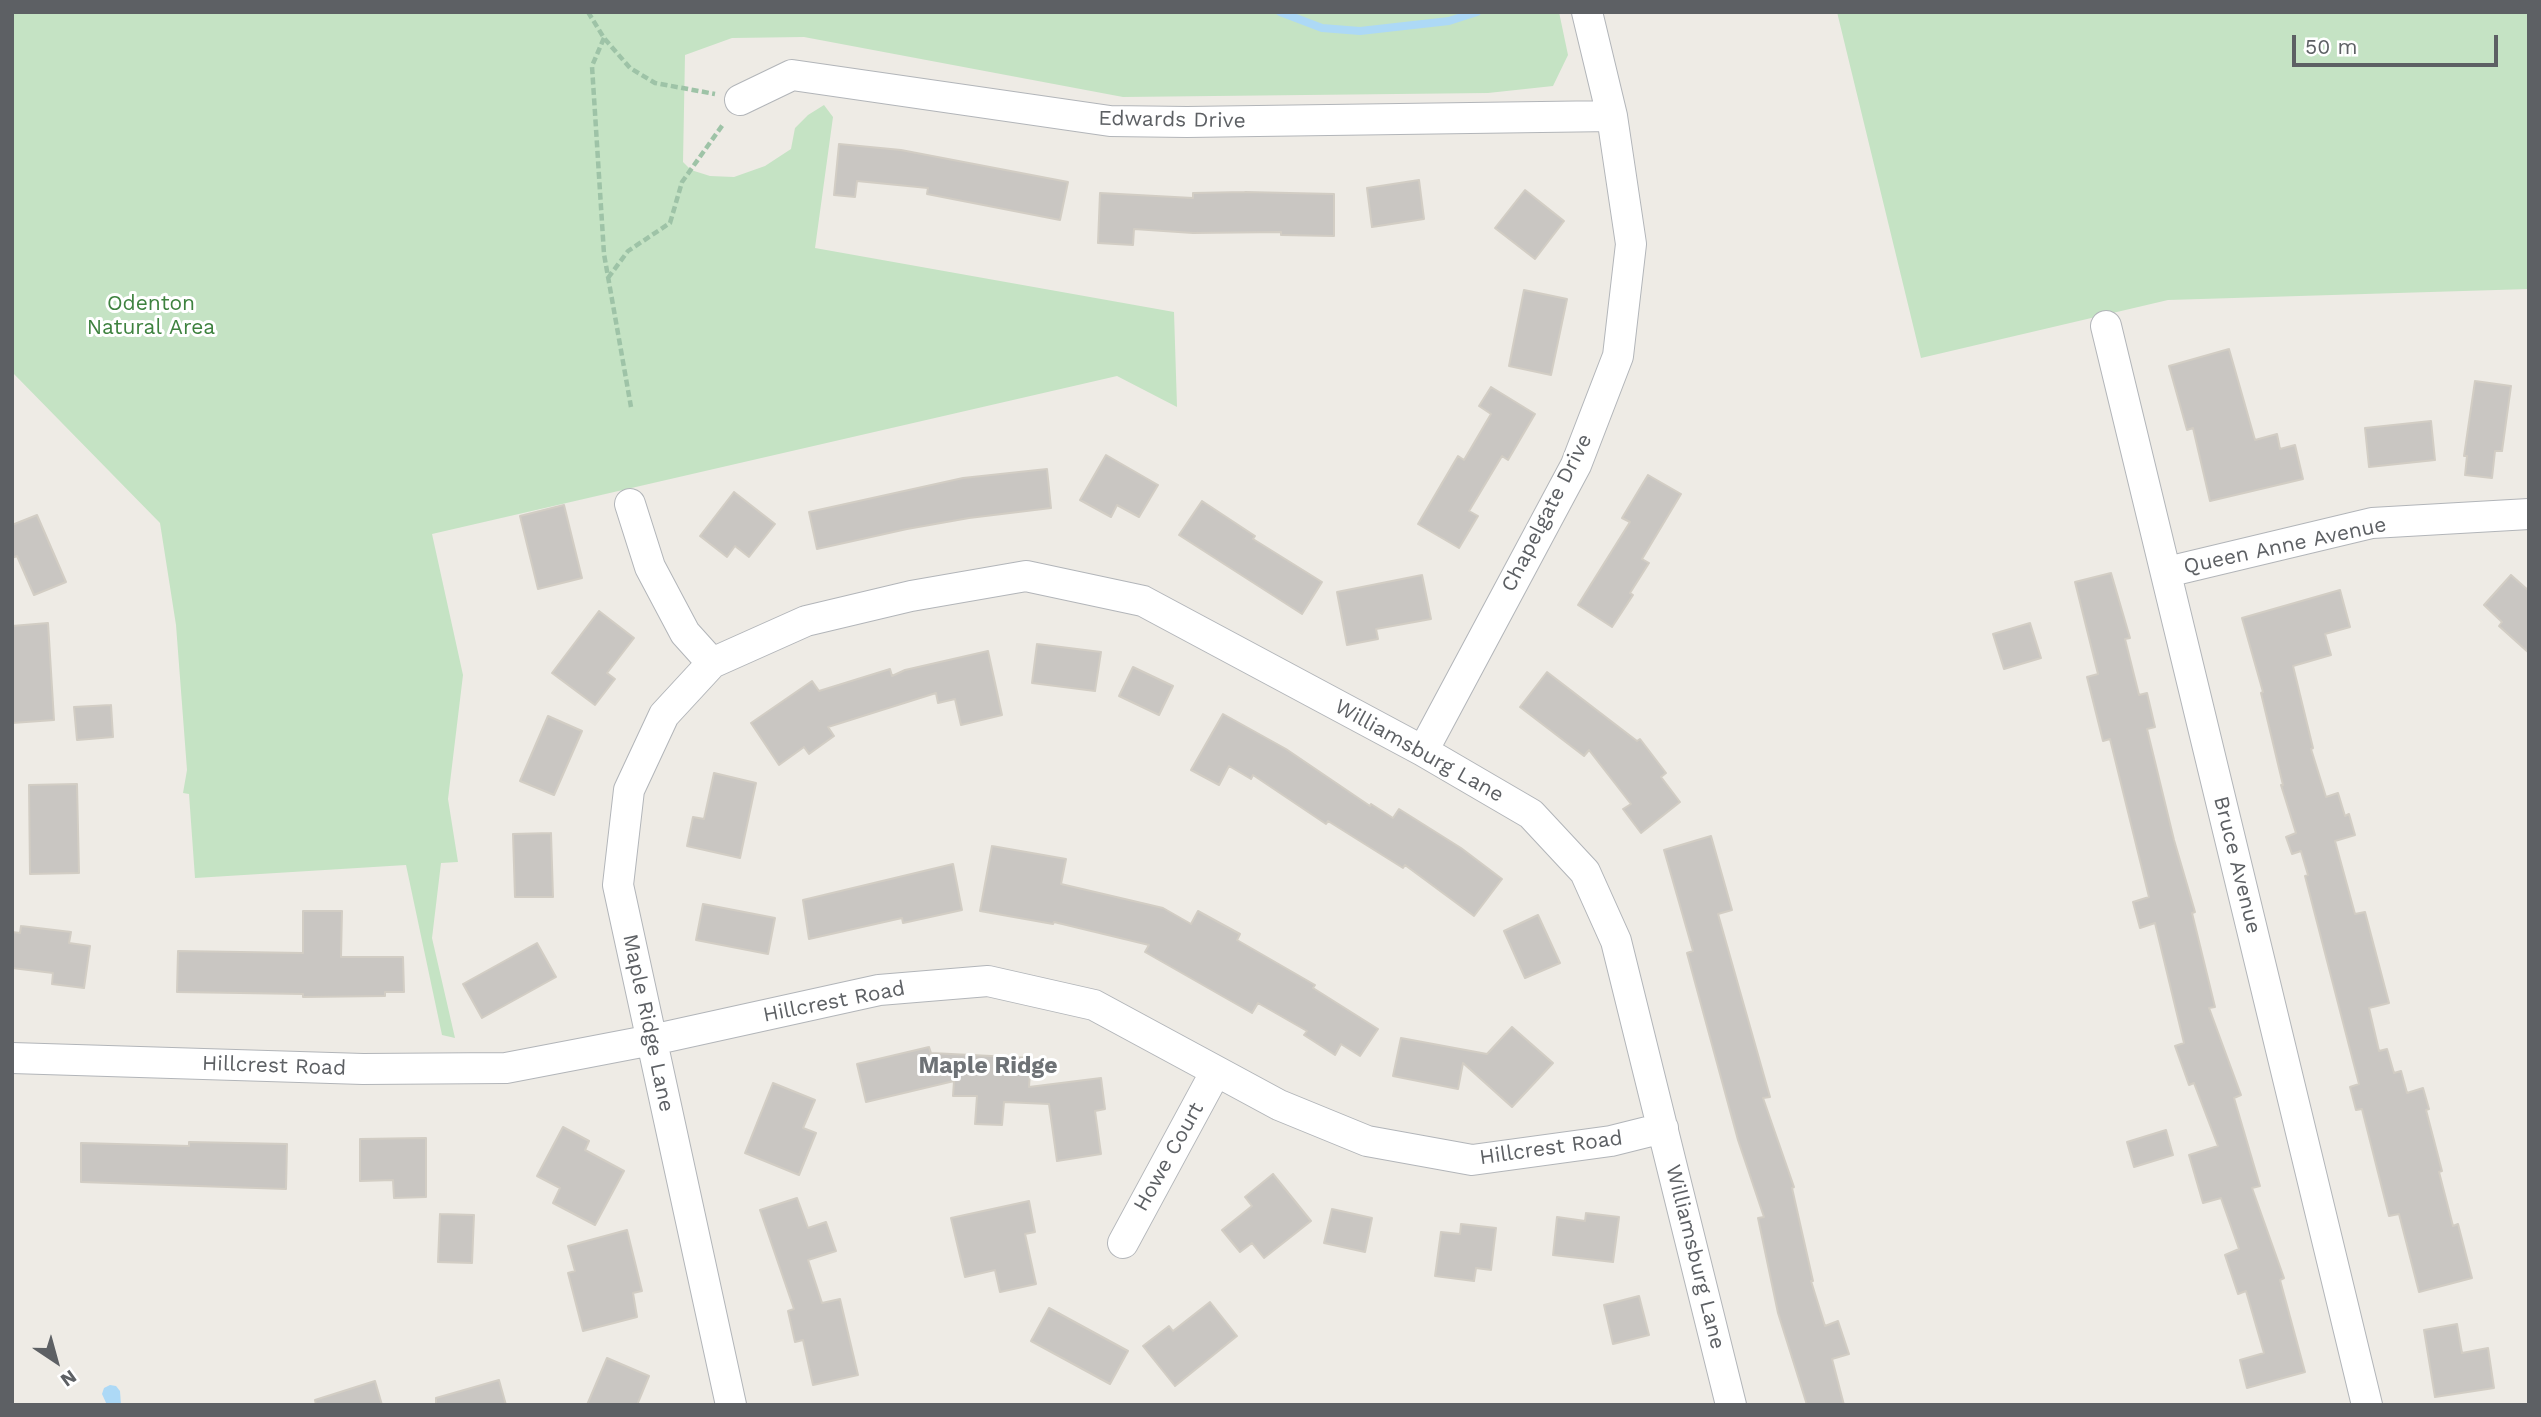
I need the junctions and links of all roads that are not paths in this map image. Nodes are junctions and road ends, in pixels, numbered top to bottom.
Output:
1 (1587, 12) edge
2 (740, 100) road end
3 (1612, 116) junction
4 (2106, 326) dead end
5 (630, 504) dead end
6 (2529, 513) edge
7 (2167, 572) junction
8 (712, 663) junction
9 (1423, 751) junction
10 (652, 1040) junction
11 (12, 1058) edge
12 (1216, 1071) junction
13 (1663, 1128) junction
14 (1123, 1243) dead end
15 (2360, 1403) edge
16 (731, 1405) edge
17 (1731, 1405) edge

1 - 3 street, Chapelgate Drive
2 - 3 street, Edwards Drive
3 - 9 street, Chapelgate Drive
4 - 7 street, Bruce Avenue
5 - 8 street
6 - 7 street, Queen Anne Avenue
7 - 15 street, Bruce Avenue
8 - 9 street, Williamsburg Lane
8 - 10 street, Maple Ridge Lane
9 - 13 street, Williamsburg Lane
10 - 11 street, Hillcrest Road
10 - 12 street, Hillcrest Road
10 - 16 street, Maple Ridge Lane
12 - 13 street, Hillcrest Road
12 - 14 street, Howe Court
13 - 17 street, Williamsburg Lane

